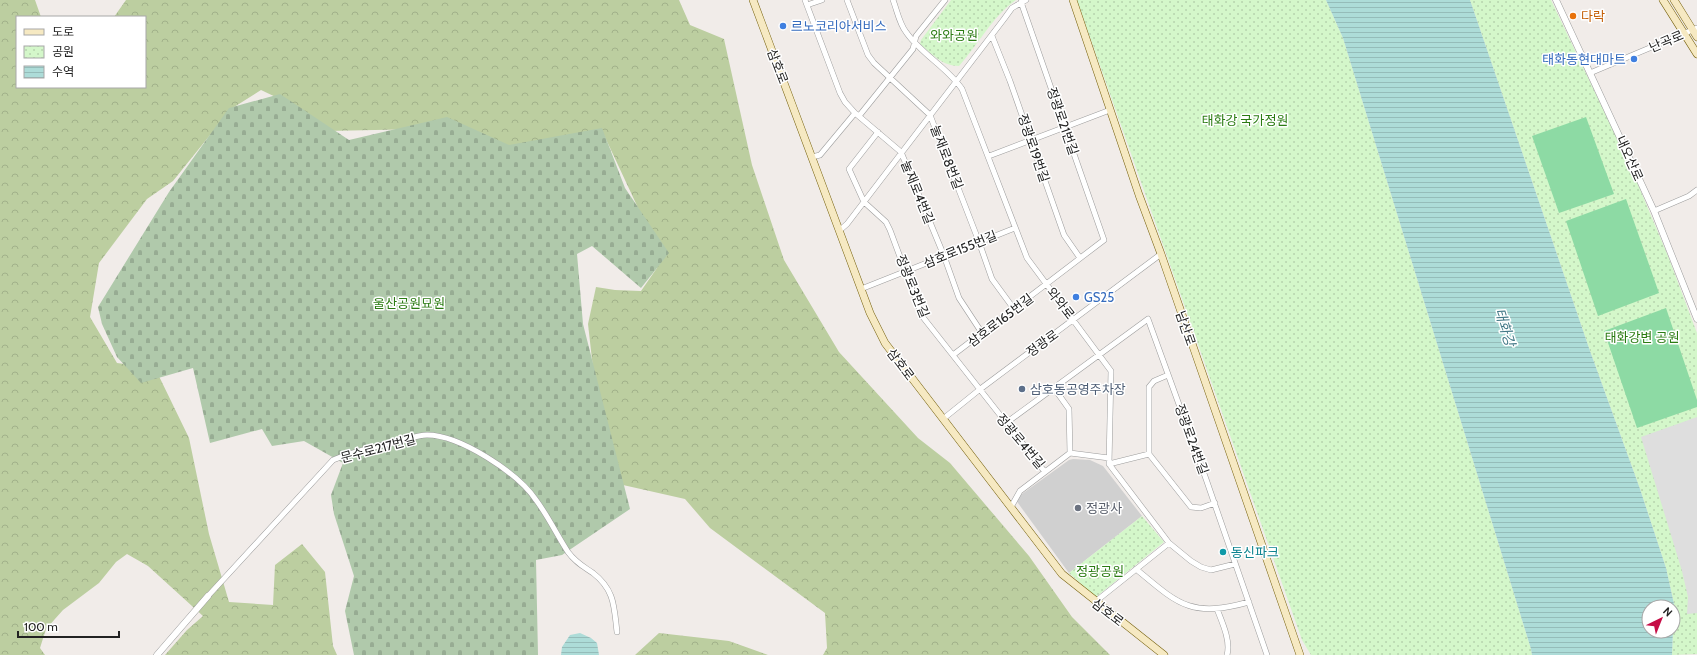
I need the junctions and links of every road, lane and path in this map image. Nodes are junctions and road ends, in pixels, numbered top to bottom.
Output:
1 (753, 0) edge
2 (822, 0) edge
3 (847, 0) edge
4 (893, 0) edge
5 (945, 0) edge
6 (1073, 0) edge
7 (1556, 0) edge
8 (1663, 0) edge
9 (1674, 0) edge
10 (1023, 1) edge
11 (806, 3) edge
12 (1695, 29) edge
13 (1684, 33) junction
14 (992, 36) junction
15 (1697, 38) edge
16 (914, 42) junction
17 (1697, 54) edge
18 (1590, 73) junction
19 (889, 78) junction
20 (956, 80) junction
21 (1110, 110) junction
22 (857, 114) junction
23 (930, 115) junction
24 (1065, 128) junction
25 (878, 132) junction
26 (1031, 140) junction
27 (901, 152) junction
28 (989, 156) junction
29 (812, 157) junction
30 (1697, 190) edge
31 (864, 202) junction
32 (1654, 211) junction
33 (1015, 228) junction
34 (840, 230) junction
35 (1104, 240) joint
36 (979, 242) junction
37 (1161, 254) junction
38 (944, 256) junction
39 (1080, 258) junction
40 (906, 271) junction
41 (1047, 284) junction
42 (861, 289) junction
43 (1014, 309) junction
44 (1697, 319) edge
45 (1074, 320) junction
46 (982, 333) junction
47 (1100, 354) junction
48 (953, 355) junction
49 (1168, 375) junction
50 (1054, 388) junction
51 (979, 390) junction
52 (943, 419) junction
53 (1006, 423) junction
54 (1070, 453) junction
55 (1149, 454) junction
56 (1109, 458) junction
57 (1109, 464) junction
58 (1045, 472) junction
59 (1215, 503) junction
60 (1011, 507) junction
61 (1169, 543) junction
62 (1235, 564) junction
63 (1136, 569) junction
64 (208, 596) joint
65 (1095, 602) junction
66 (1248, 602) junction
67 (1217, 609) junction
68 (617, 632) dead end
69 (157, 655) edge
70 (1164, 655) edge
71 (1226, 655) edge
72 (1267, 655) edge
73 (1300, 655) edge

1 - 29 main road, 삼호로
2 - 11 street
3 - 19 street, 눌재로8번길
4 - 16 street, 와와로
5 - 16 street
6 - 21 main road, 남산로
7 - 18 street, 내오산로
8 - 13 main road
9 - 12 main road
10 - 14 street
10 - 24 street, 정광로21번길
11 - 22 street, 눌재로4번길
12 - 13 street, 난곡로
12 - 15 main road
13 - 17 main road
13 - 18 street, 난곡로
14 - 20 street
14 - 26 street, 정광로19번길
16 - 19 street
16 - 20 street, 와와로
18 - 32 street, 내오산로
19 - 22 street
19 - 23 street, 눌재로8번길
20 - 23 street
20 - 28 street, 와와로
21 - 24 street
21 - 37 main road, 남산로
22 - 25 street, 눌재로4번길
22 - 29 street
23 - 27 street
23 - 36 street, 눌재로8번길
24 - 26 street
24 - 35 street, 정광로21번길
25 - 27 street, 눌재로4번길
25 - 31 street
26 - 28 street
26 - 39 street, 정광로19번길
27 - 31 street
27 - 38 street, 눌재로4번길
28 - 33 street, 와와로
29 - 34 main road, 삼호로
30 - 32 street
31 - 34 street
31 - 40 street, 정광로3번길
32 - 44 street, 내오산로
33 - 36 street, 삼호로155번길
33 - 41 street, 와와로
34 - 42 main road, 삼호로
35 - 39 street, 삼호로165번길
36 - 38 street, 삼호로155번길
36 - 43 street, 눌재로8번길
37 - 45 street, 정광로
37 - 73 main road, 남산로
38 - 40 street, 삼호로155번길
38 - 46 street, 눌재로4번길
39 - 41 street, 삼호로165번길
40 - 42 street, 삼호로155번길
40 - 48 street, 정광로3번길
41 - 43 street, 삼호로165번길
41 - 45 street, 와와로
42 - 52 main road, 삼호로
43 - 46 street, 삼호로165번길
45 - 47 street, 와와로
45 - 51 street, 정광로
46 - 48 street, 삼호로165번길
47 - 49 street, 정광로24번길
47 - 50 street
47 - 56 street, 와와로
48 - 51 street, 정광로3번길
49 - 55 street
49 - 59 street, 정광로24번길
50 - 53 street
50 - 54 street
51 - 52 street, 정광로
51 - 53 street, 정광로4번길
52 - 60 main road, 삼호로
53 - 58 street, 정광로4번길
54 - 56 street
54 - 58 street, 정광로4번길
55 - 57 street
55 - 59 street
56 - 57 street, 와와로
57 - 61 street
58 - 60 street
59 - 62 street, 정광로24번길
60 - 65 main road, 삼호로
61 - 62 street
61 - 63 street
62 - 66 street, 정광로24번길
63 - 65 street
63 - 67 street
64 - 68 street, 문수로217번길
64 - 69 street, 문수로217번길
65 - 70 main road, 삼호로
66 - 67 street
66 - 72 street, 정광로24번길
67 - 71 street

